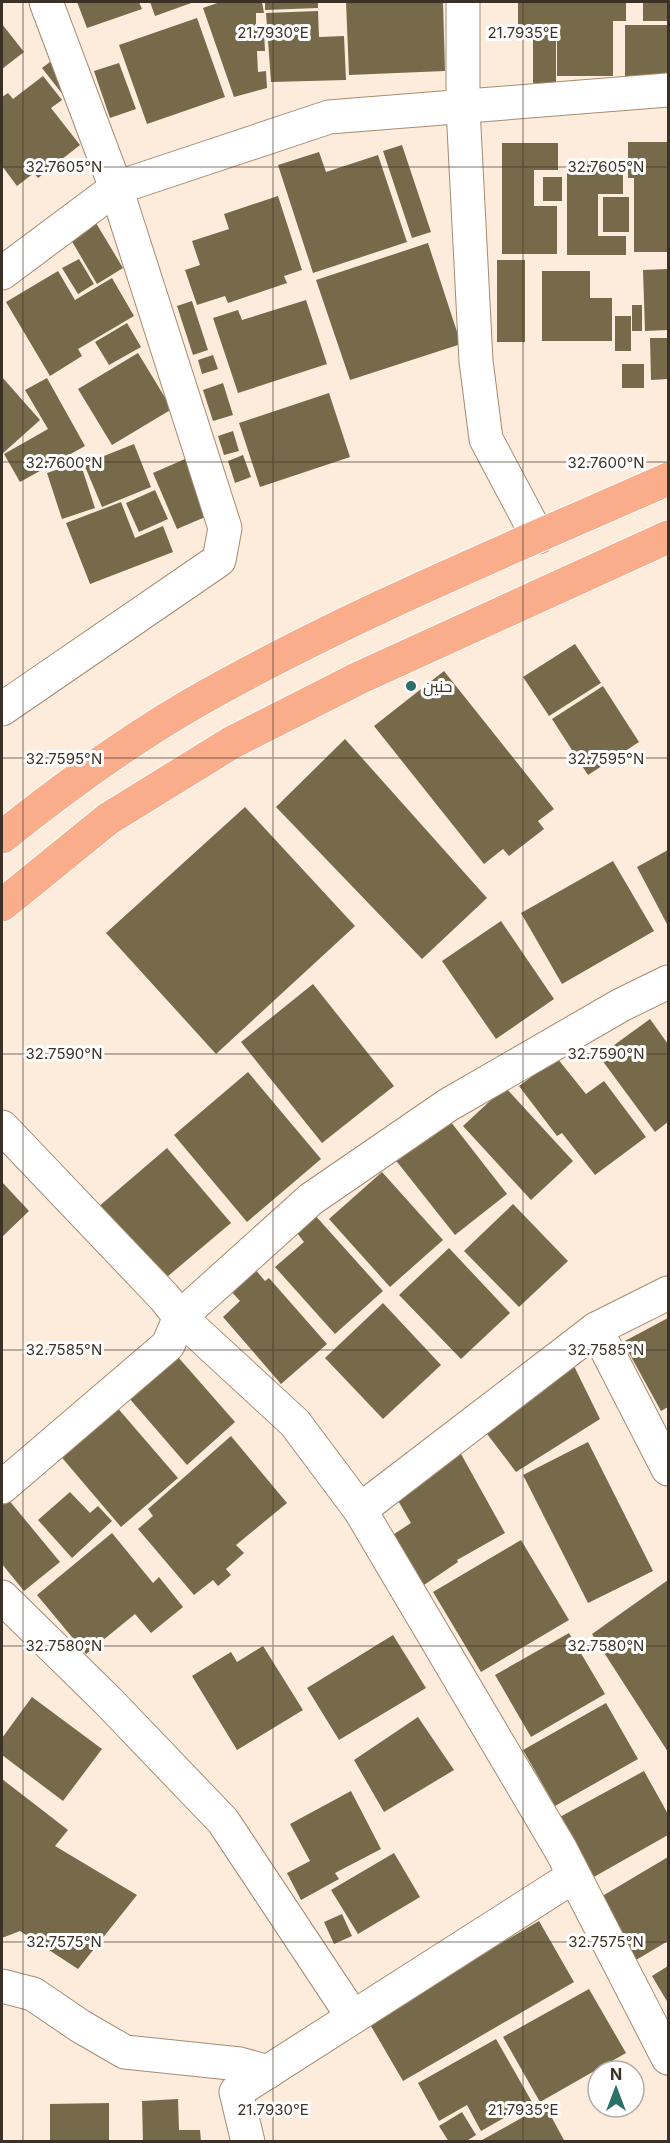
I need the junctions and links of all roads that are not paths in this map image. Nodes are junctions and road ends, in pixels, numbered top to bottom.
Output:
1 (46, 2) edge
2 (463, 2) edge
3 (669, 90) edge
4 (463, 108) junction
5 (116, 188) junction
6 (2, 273) edge
7 (669, 479) edge
8 (538, 537) junction
9 (669, 537) edge
10 (2, 709) edge
11 (2, 837) edge
12 (2, 905) edge
13 (669, 982) edge
14 (2, 1127) edge
15 (669, 1293) edge
16 (180, 1317) junction
17 (596, 1329) junction
18 (669, 1469) edge
19 (2, 1487) edge
20 (360, 1510) junction
21 (2, 1597) edge
22 (574, 1876) junction
23 (2, 1986) edge
24 (353, 2017) junction
25 (669, 2058) edge
26 (268, 2072) junction
27 (248, 2142) edge

1 - 5 street
2 - 4 street
3 - 4 street
4 - 5 street
4 - 8 street
5 - 6 street
5 - 10 street
7 - 8 main road
8 - 11 main road
9 - 12 main road
13 - 16 street
14 - 16 street
15 - 17 street
16 - 19 street
16 - 20 street
17 - 18 street
17 - 20 street
20 - 22 street
21 - 24 street
22 - 24 street
22 - 25 street
23 - 26 street
24 - 26 street
26 - 27 street

